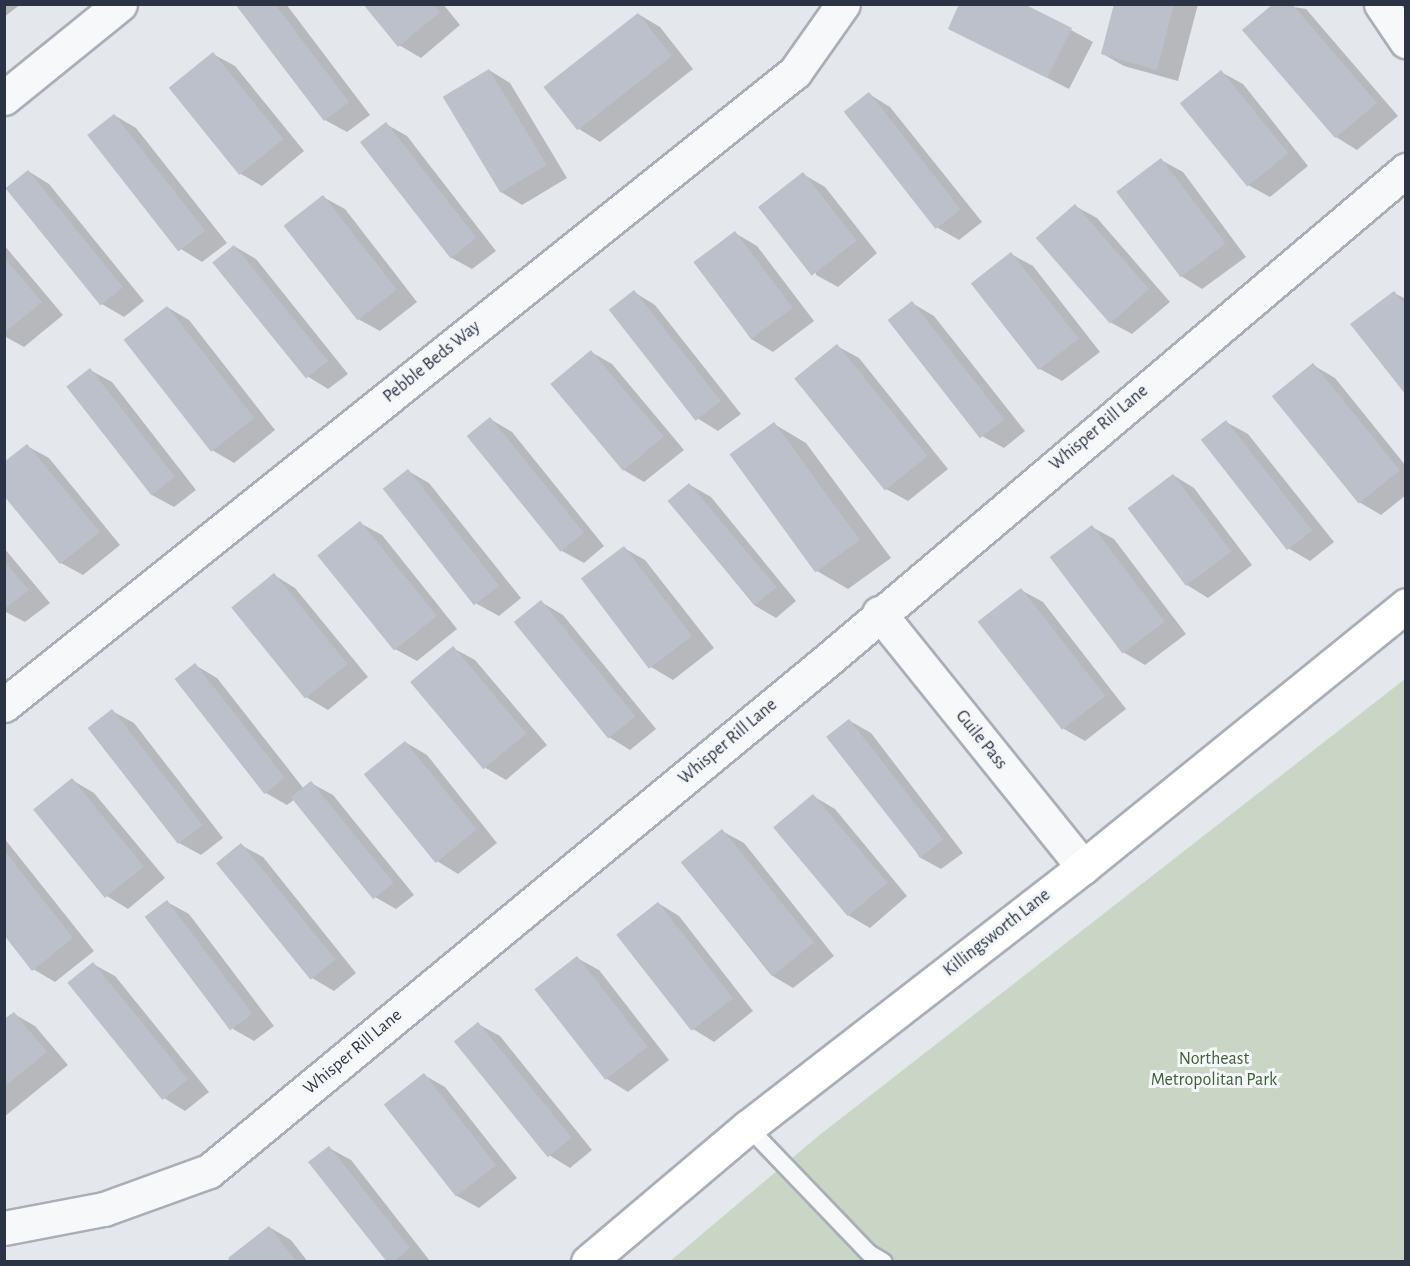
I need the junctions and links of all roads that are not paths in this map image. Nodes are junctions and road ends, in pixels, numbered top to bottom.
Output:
1 (120, 4) edge
2 (843, 4) edge
3 (1381, 4) edge
4 (1406, 41) edge
5 (4, 98) edge
6 (1406, 171) edge
7 (1406, 605) edge
8 (879, 613) junction
9 (4, 705) edge
10 (1083, 867) junction
11 (748, 1127) junction
12 (4, 1228) edge
13 (588, 1262) edge
14 (884, 1262) edge

1 - 5 street
2 - 9 street, Pebble Beds Way
3 - 4 street
6 - 8 street, Whisper Rill Lane
7 - 10 street, Killingsworth Lane
8 - 10 street, Guile Pass
8 - 12 street, Whisper Rill Lane
10 - 11 street, Killingsworth Lane
11 - 13 street, Killingsworth Lane
11 - 14 lane

